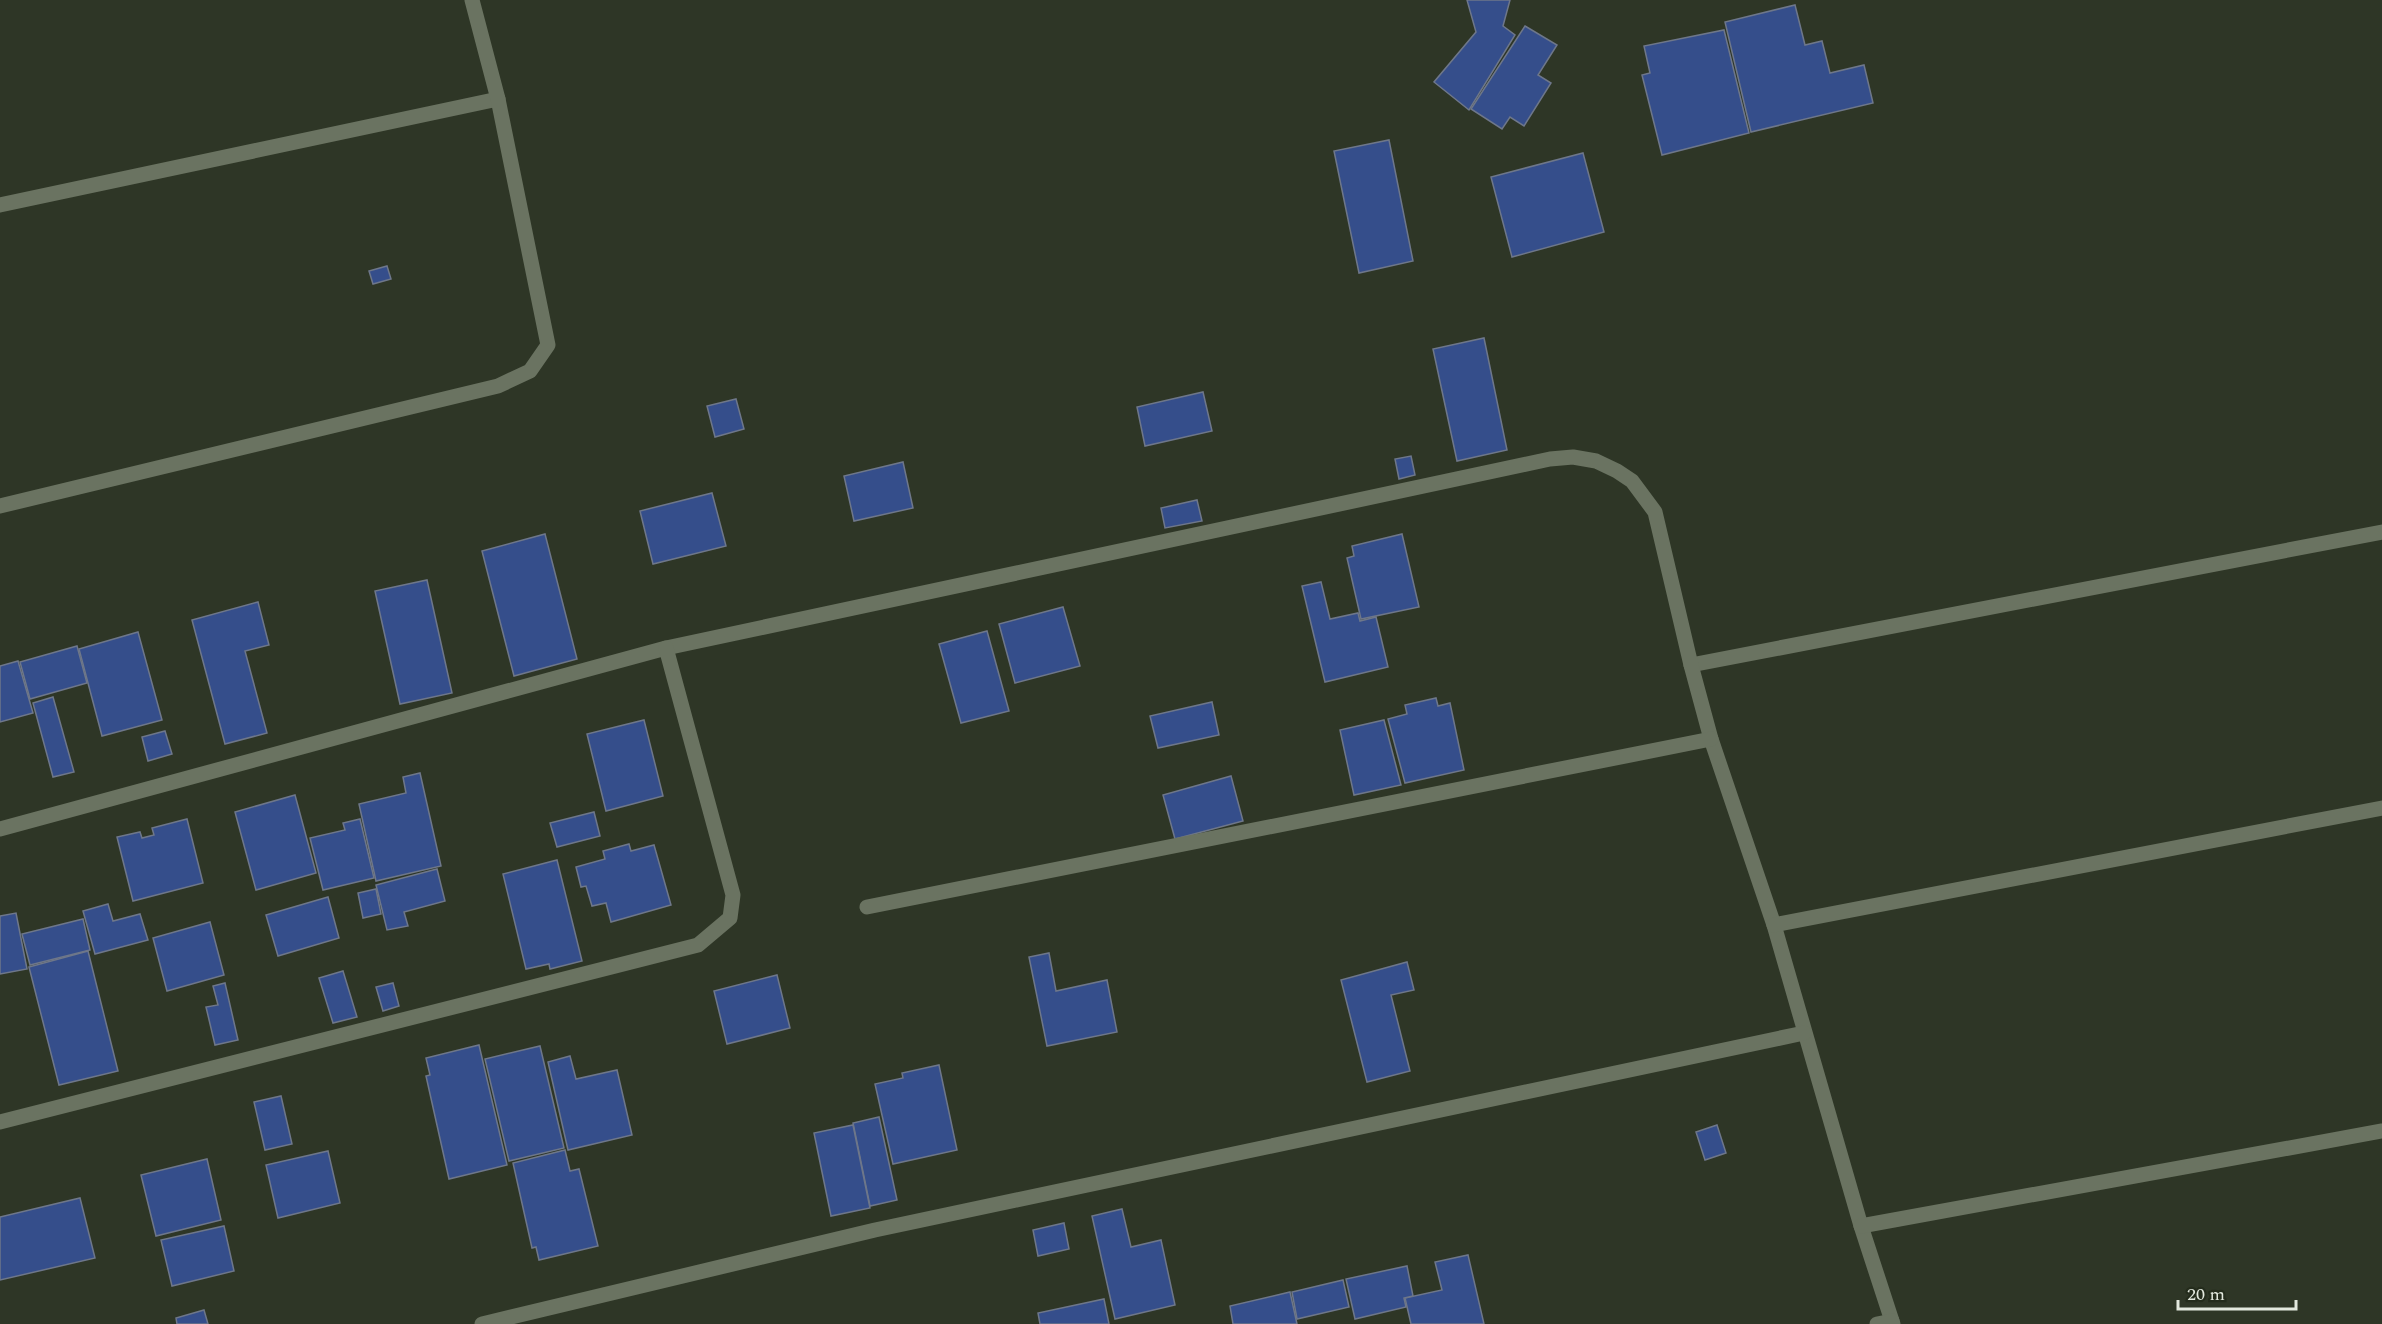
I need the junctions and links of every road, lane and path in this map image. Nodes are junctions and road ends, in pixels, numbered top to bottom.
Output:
1 (472, 0) edge
2 (498, 99) junction
3 (0, 205) edge
4 (0, 506) edge
5 (2382, 532) edge
6 (666, 648) junction
7 (1691, 665) junction
8 (1711, 739) junction
9 (2382, 808) edge
10 (0, 829) edge
11 (867, 907) dead end
12 (1774, 925) junction
13 (1804, 1033) junction
14 (0, 1122) edge
15 (2382, 1131) edge
16 (1861, 1226) junction
17 (534, 1318) edge
18 (1888, 1323) edge
19 (482, 1324) edge

1 - 2 street
2 - 3 street
2 - 4 street
5 - 7 street
6 - 7 street
6 - 10 street
6 - 14 street
7 - 8 street
8 - 11 street
8 - 12 street
9 - 12 street
12 - 13 street
13 - 16 street
13 - 17 street
15 - 16 street
16 - 18 street
17 - 19 street

